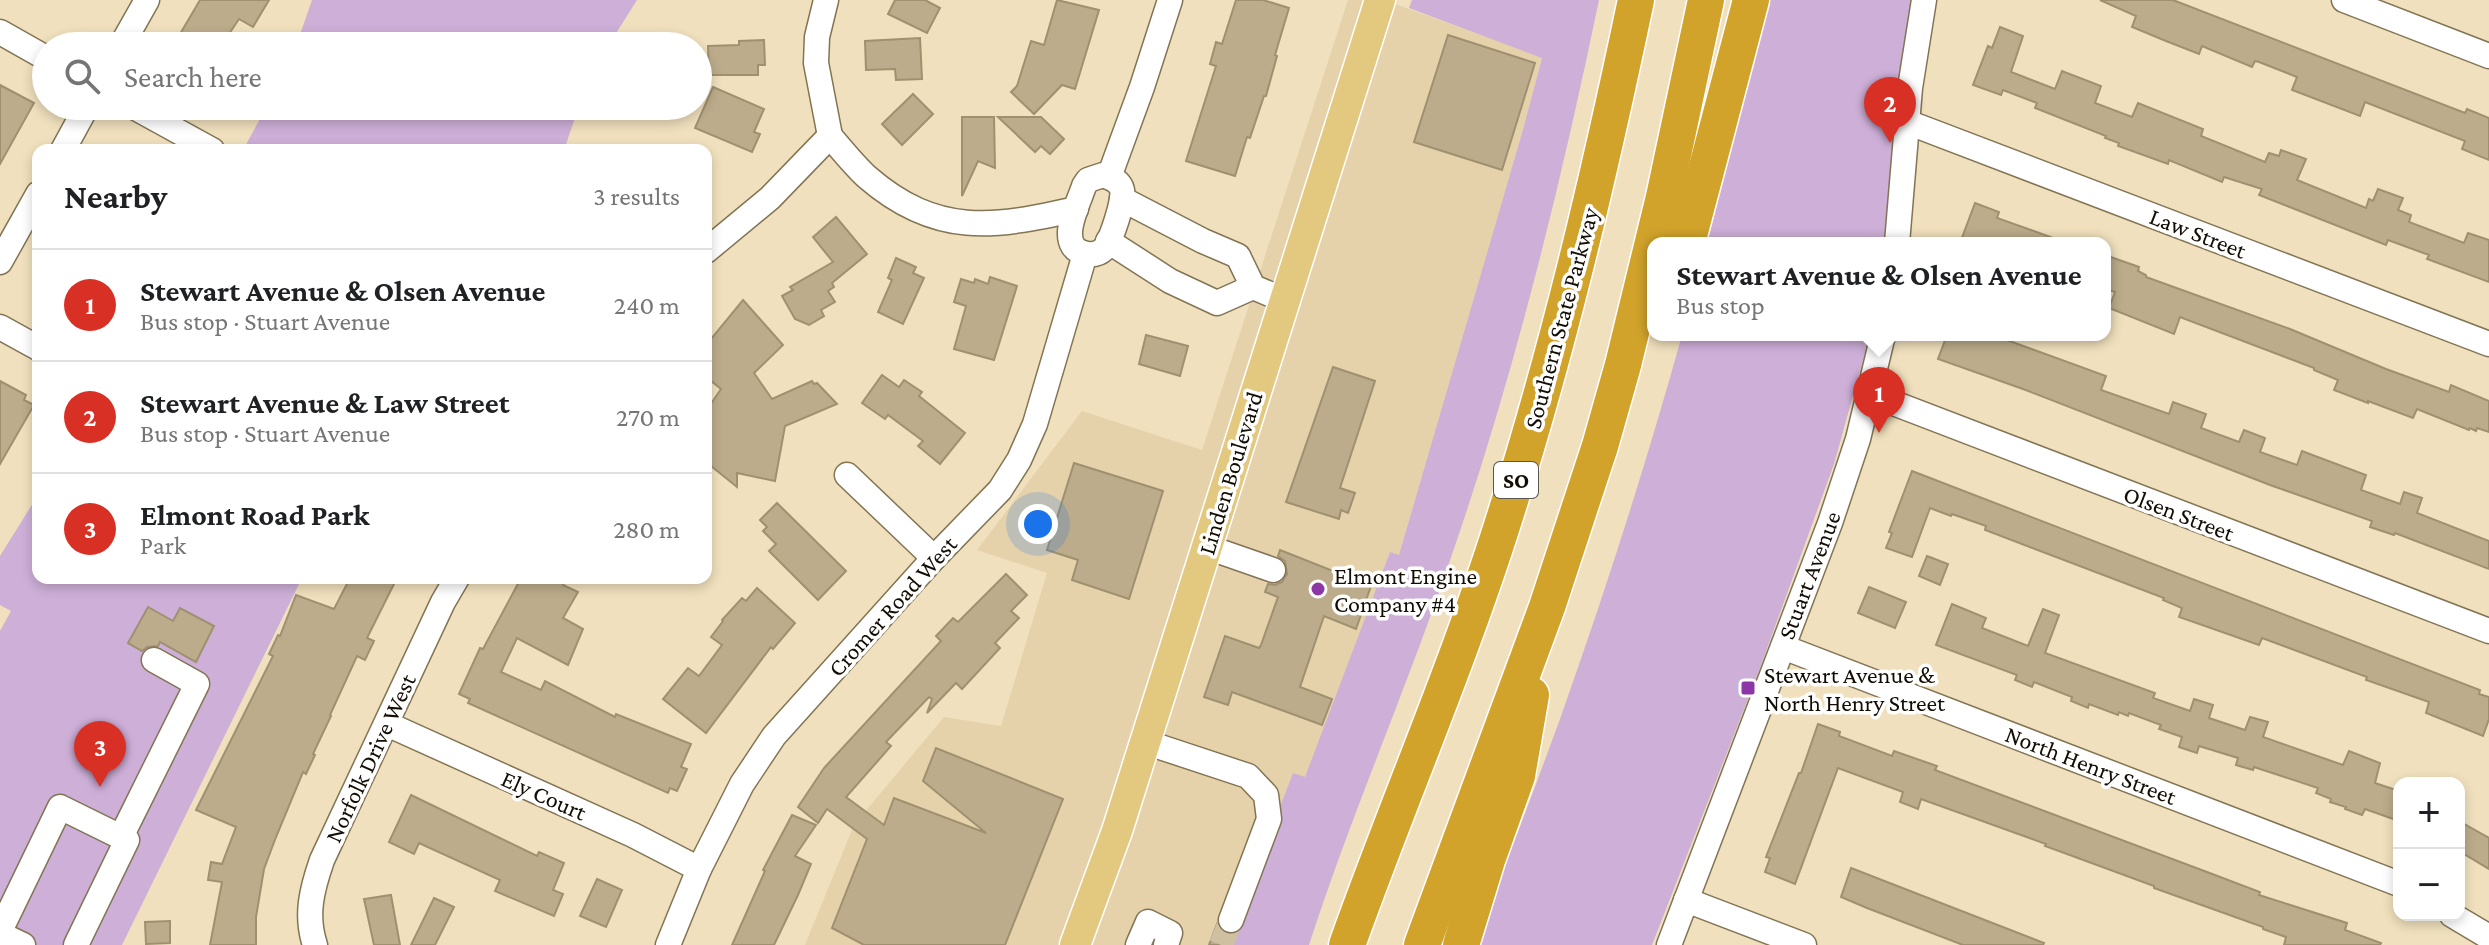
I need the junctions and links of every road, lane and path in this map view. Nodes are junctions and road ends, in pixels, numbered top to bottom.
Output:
1 (147, 0) edge
2 (826, 0) edge
3 (1170, 0) edge
4 (1380, 0) edge
5 (1636, 0) edge
6 (1706, 0) edge
7 (1751, 0) edge
8 (1924, 0) edge
9 (2344, 0) edge
10 (0, 32) edge
11 (129, 32) edge
12 (32, 50) edge
13 (2489, 56) edge
14 (79, 120) edge
15 (157, 120) edge
16 (1907, 122) junction
17 (830, 136) junction
18 (66, 144) edge
19 (201, 144) edge
20 (1109, 177) junction
21 (1122, 199) junction
22 (32, 205) edge
23 (1076, 209) junction
24 (1654, 237) edge
25 (1689, 237) edge
26 (1897, 237) edge
27 (1108, 241) junction
28 (712, 246) edge
29 (1085, 254) junction
30 (0, 262) edge
31 (1647, 267) edge
32 (1253, 287) junction
33 (1284, 300) junction
34 (0, 327) edge
35 (1651, 341) edge
36 (1882, 341) edge
37 (2489, 344) edge
38 (32, 345) edge
39 (1870, 394) junction
40 (1600, 446) junction
41 (847, 475) dead end
42 (1207, 547) junction
43 (934, 558) junction
44 (1273, 570) dead end
45 (454, 584) edge
46 (1547, 607) junction
47 (2489, 631) edge
48 (1783, 647) junction
49 (154, 660) dead end
50 (387, 724) junction
51 (1145, 742) junction
52 (121, 837) junction
53 (699, 869) junction
54 (2393, 882) edge
55 (1686, 900) junction
56 (1231, 920) tunnel mouth
57 (2462, 921) edge
58 (0, 932) edge
59 (2489, 937) edge
60 (23, 945) edge
61 (76, 945) edge
62 (315, 945) edge
63 (668, 945) edge
64 (1075, 945) edge
65 (1138, 945) edge
66 (1166, 945) edge
67 (1347, 945) edge
68 (1422, 945) edge
69 (1461, 945) edge
70 (1669, 945) edge
71 (1804, 945) edge

1 - 11 street
2 - 17 street
3 - 20 street
4 - 33 main road, Linden Boulevard
5 - 67 highway, Southern State Parkway / SO
6 - 24 highway
7 - 25 highway
8 - 16 street
9 - 13 street
10 - 12 street
14 - 18 street
15 - 19 street
16 - 26 street
16 - 37 street, Law Street
17 - 23 street
17 - 28 street
20 - 21 street
20 - 23 street
21 - 27 street
21 - 32 street
22 - 30 street
23 - 29 street
27 - 29 street
27 - 32 street
29 - 43 street, Cromer Road West
31 - 40 highway
32 - 33 street
33 - 42 main road, Linden Boulevard
34 - 38 street
35 - 40 highway
36 - 39 street, Stuart Avenue
39 - 47 street, Olsen Street
39 - 48 street, Stuart Avenue
40 - 46 highway
41 - 43 street
42 - 44 street
42 - 51 main road, Linden Boulevard
43 - 53 street, Cromer Road West
45 - 50 street, Norfolk Drive West
46 - 68 highway
46 - 69 highway
48 - 54 street, North Henry Street
48 - 55 street, Stuart Avenue
49 - 52 street
50 - 53 street, Ely Court
50 - 62 street, Norfolk Drive West
51 - 56 street
51 - 64 main road, Linden Boulevard
52 - 58 street
52 - 61 street
53 - 63 street, Cromer Road West
55 - 70 street, Stuart Avenue
55 - 71 street
57 - 59 street
58 - 60 street
65 - 66 street

